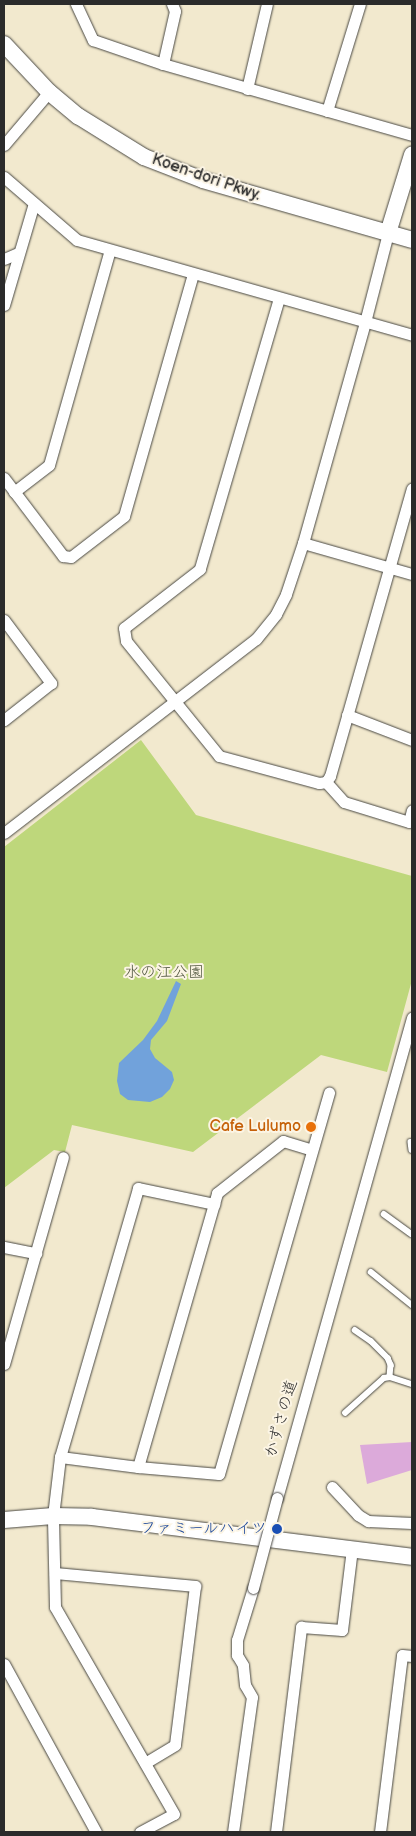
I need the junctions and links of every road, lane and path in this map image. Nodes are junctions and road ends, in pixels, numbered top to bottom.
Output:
1 (76, 4) edge
2 (172, 4) edge
3 (267, 4) edge
4 (360, 4) edge
5 (4, 44) edge
6 (163, 64) junction
7 (247, 89) junction
8 (49, 92) junction
9 (327, 111) junction
10 (412, 135) edge
11 (4, 145) edge
12 (412, 155) edge
13 (4, 177) edge
14 (34, 203) junction
15 (388, 233) junction
16 (412, 240) edge
17 (110, 250) junction
18 (18, 253) junction
19 (4, 259) edge
20 (193, 274) junction
21 (279, 298) junction
22 (4, 305) edge
23 (365, 322) junction
24 (412, 336) edge
25 (4, 478) edge
26 (412, 488) edge
27 (14, 492) junction
28 (303, 543) junction
29 (390, 567) junction
30 (412, 574) edge
31 (4, 620) edge
32 (174, 702) junction
33 (347, 715) junction
34 (4, 720) edge
35 (412, 740) edge
36 (326, 782) junction
37 (412, 810) edge
38 (4, 833) edge
39 (412, 1018) edge
40 (329, 1092) dead end
41 (410, 1142) dead end
42 (312, 1150) junction
43 (412, 1150) edge
44 (63, 1157) dead end
45 (214, 1204) junction
46 (384, 1214) dead end
47 (412, 1234) edge
48 (4, 1247) edge
49 (36, 1253) junction
50 (372, 1272) dead end
51 (412, 1305) edge
52 (9, 1328) edge
53 (355, 1330) dead end
54 (4, 1364) edge
55 (390, 1377) junction
56 (412, 1384) edge
57 (345, 1412) dead end
58 (60, 1457) junction
59 (138, 1467) junction
60 (332, 1488) dead end
61 (53, 1516) junction
62 (4, 1520) edge
63 (412, 1523) edge
64 (352, 1549) junction
65 (412, 1557) edge
66 (55, 1573) junction
67 (412, 1656) edge
68 (4, 1664) edge
69 (145, 1763) junction
70 (96, 1832) edge
71 (140, 1832) edge
72 (233, 1832) edge
73 (276, 1832) edge
74 (380, 1832) edge

1 - 6 street
2 - 6 street
3 - 7 street
4 - 9 street
5 - 8 street, Koen-dori Pkwy.
6 - 7 street
7 - 9 street
8 - 11 street
8 - 15 street, Koen-dori Pkwy.
9 - 10 street
12 - 15 street
13 - 14 street
14 - 17 street
14 - 18 street
15 - 16 street, Koen-dori Pkwy.
15 - 23 street
17 - 20 street
17 - 27 street
18 - 19 street
18 - 22 street
20 - 21 street
20 - 27 street
21 - 23 street
21 - 32 street
23 - 24 street
23 - 28 street
25 - 27 street
26 - 29 street
28 - 29 street
28 - 32 street
29 - 30 street
29 - 33 street
31 - 34 street
32 - 36 street
32 - 38 street
33 - 35 street
33 - 36 street
36 - 37 street
39 - 72 street, かずさの道, bridge
40 - 42 street
41 - 43 lane
42 - 45 street
42 - 59 street
44 - 49 street
45 - 58 street
45 - 59 street
46 - 47 lane
48 - 49 street
49 - 52 street
50 - 51 lane
52 - 54 street
53 - 55 lane
55 - 56 lane
55 - 57 lane
58 - 59 street
58 - 61 street
60 - 63 street
61 - 62 street
61 - 64 street
61 - 66 street
64 - 65 street
64 - 73 street
66 - 69 street
66 - 69 street
67 - 74 street
68 - 70 street
69 - 71 street

